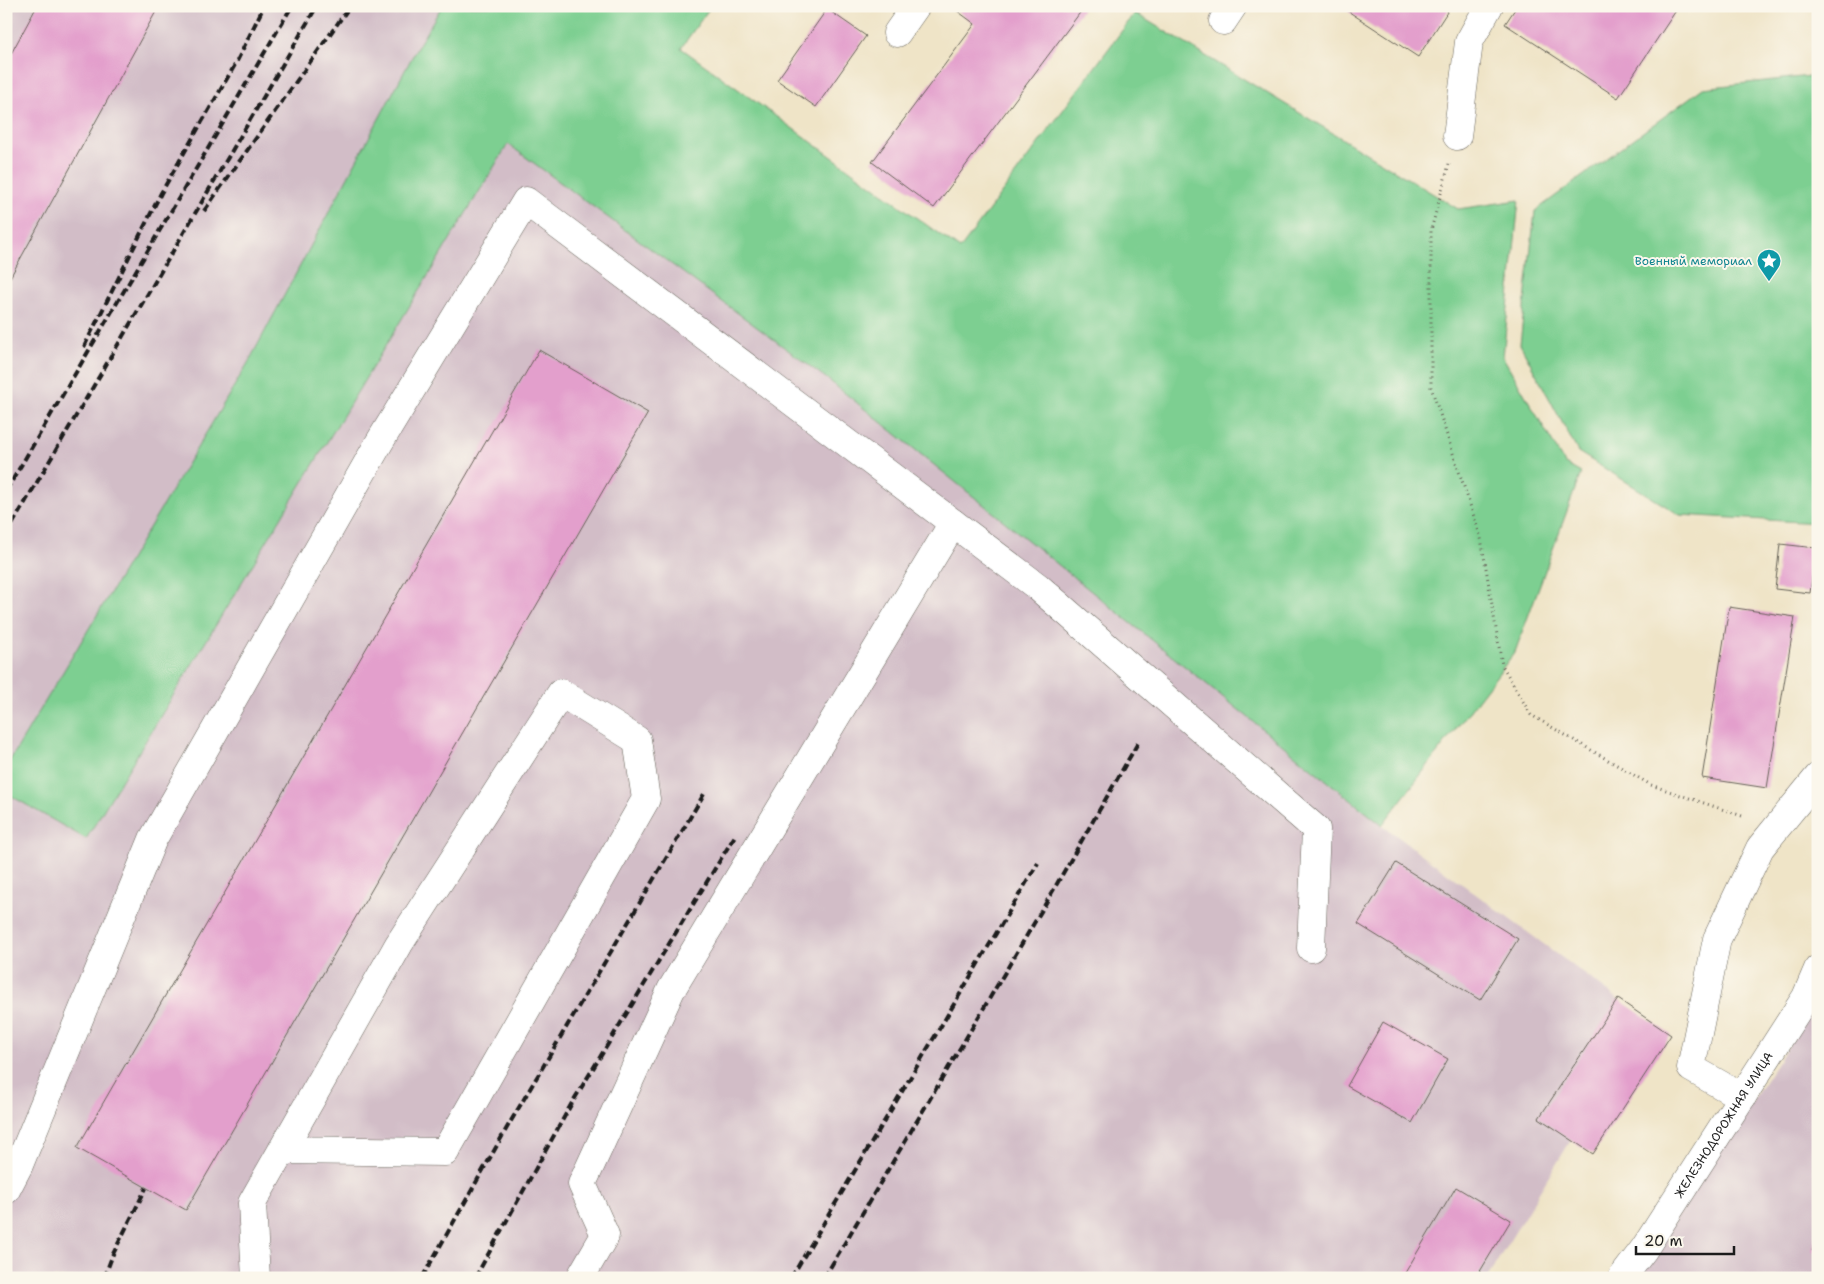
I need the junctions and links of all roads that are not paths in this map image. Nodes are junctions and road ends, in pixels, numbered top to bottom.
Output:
1 (916, 6) edge
2 (1489, 6) edge
3 (897, 33) dead end
4 (1456, 136) road end
5 (952, 523) junction
6 (1818, 776) edge
7 (1311, 948) dead end
8 (1818, 969) edge
9 (1742, 1097) junction
10 (282, 1150) junction
11 (6, 1190) edge
12 (256, 1278) edge
13 (580, 1278) edge
14 (1622, 1278) edge

1 - 3 street
2 - 4 street
5 - 7 street
5 - 11 street
5 - 13 street
6 - 9 street
8 - 9 street, ЖЕЛЕЗНОДОРОЖНАЯ УЛИЦА
9 - 14 street, ЖЕЛЕЗНОДОРОЖНАЯ УЛИЦА
10 - 10 street
10 - 12 street

